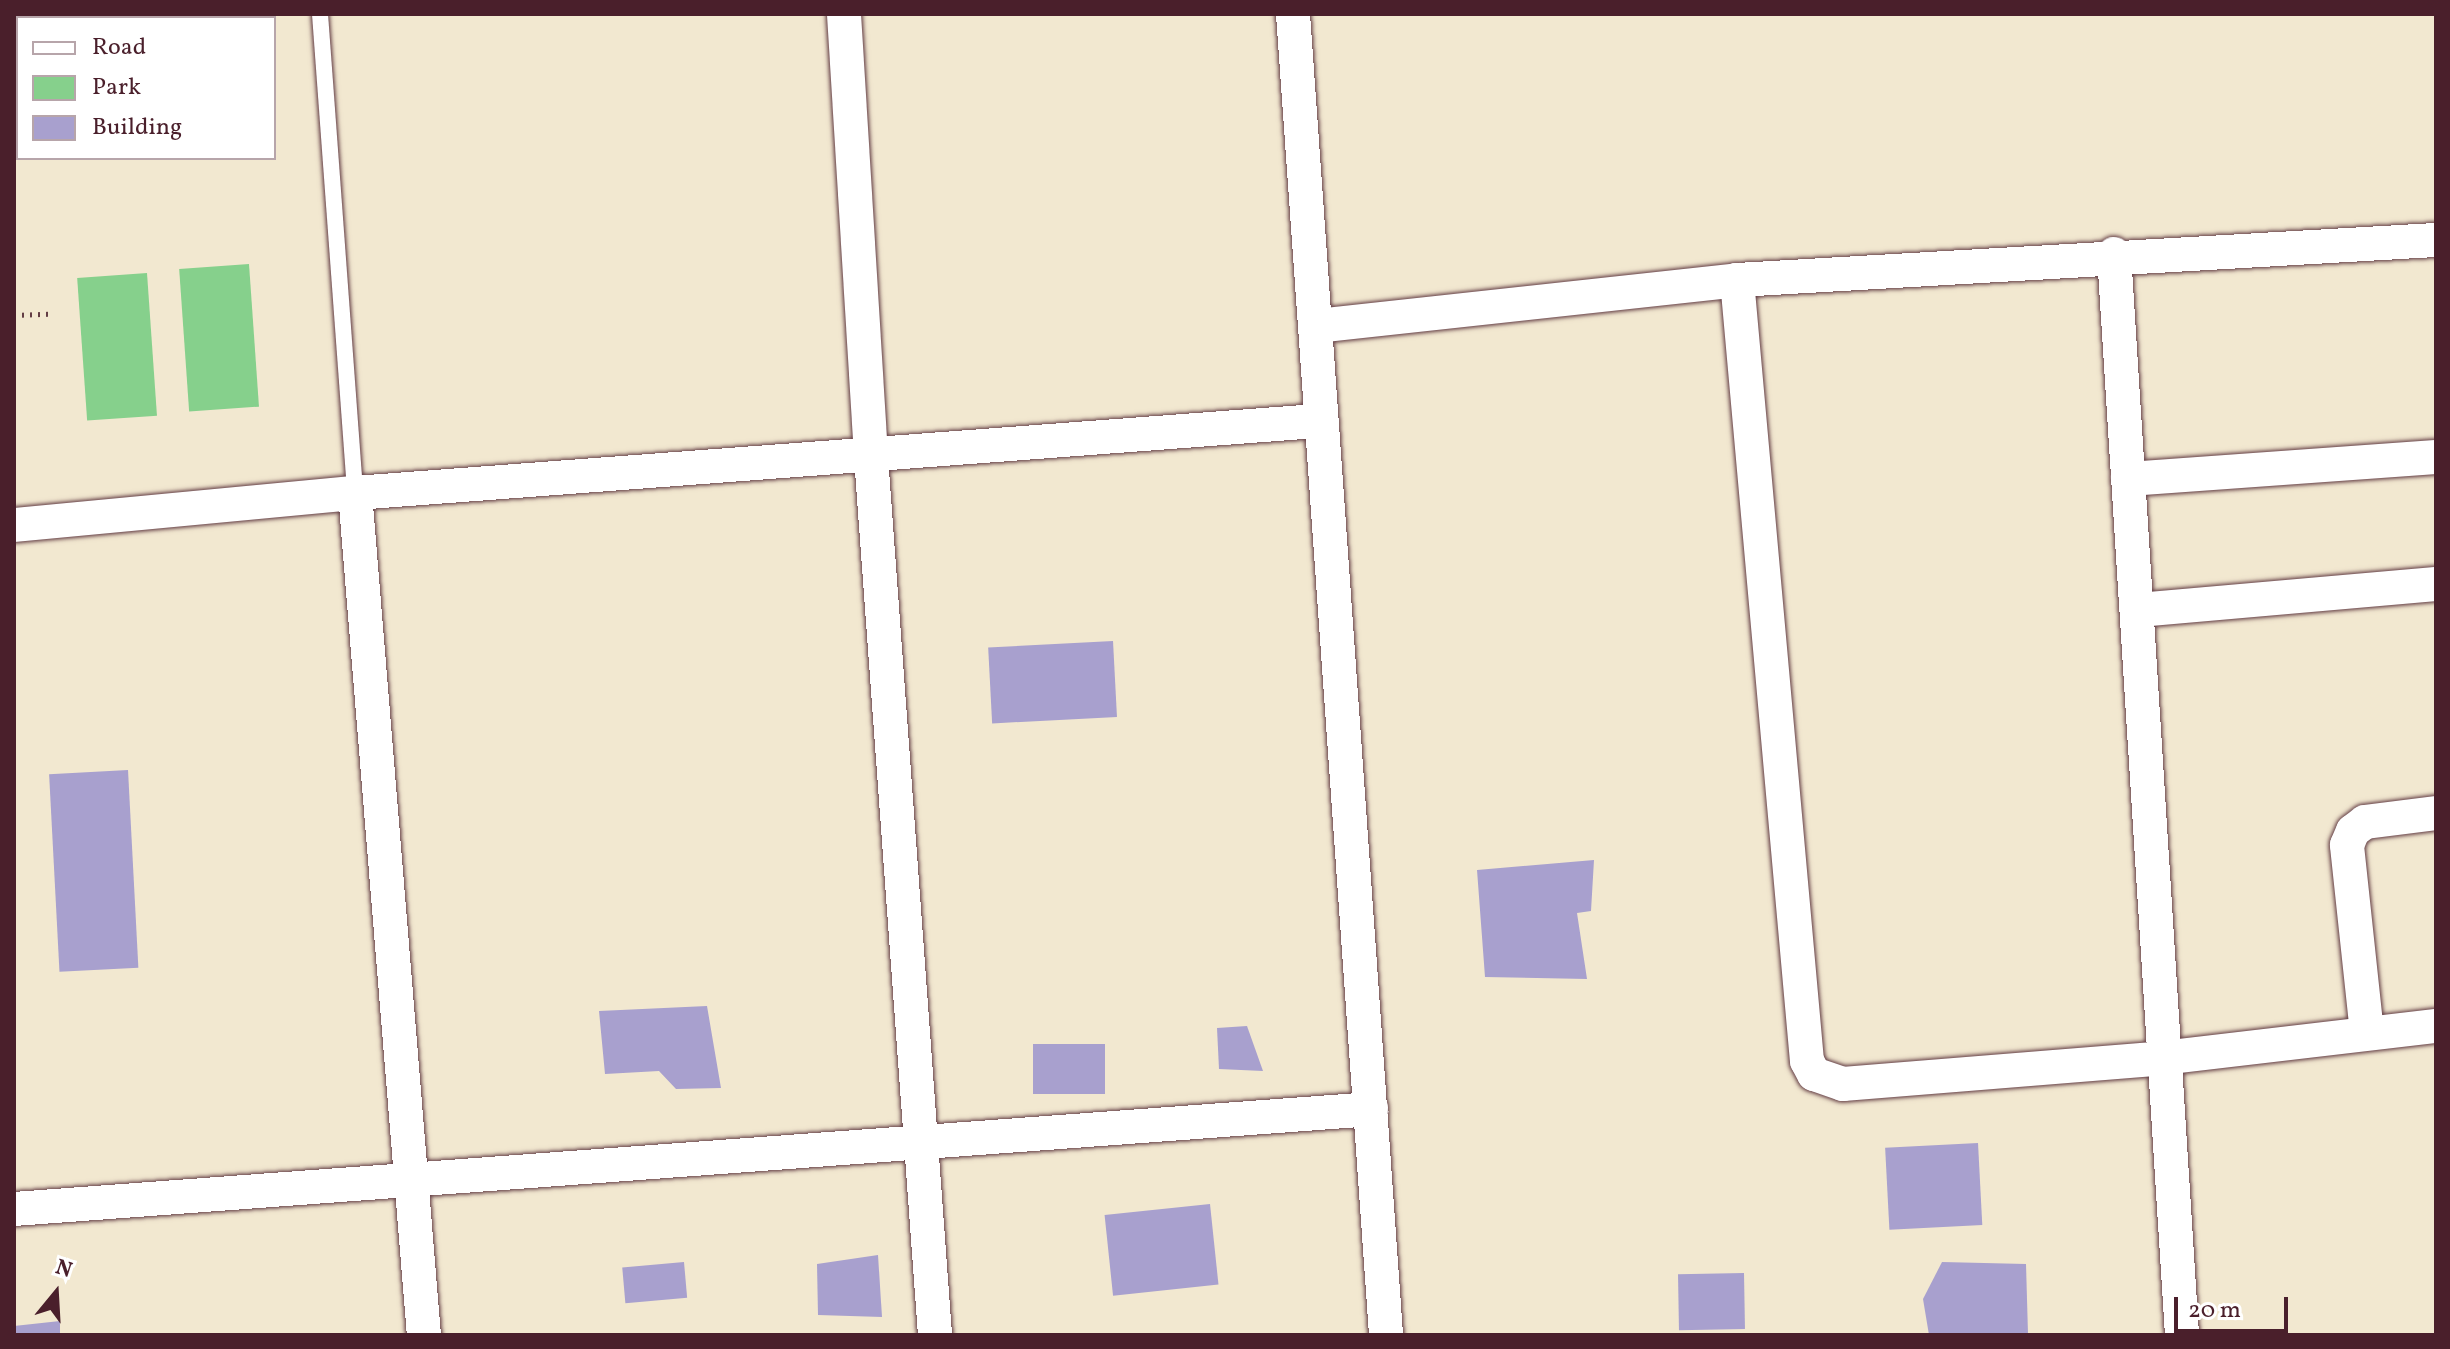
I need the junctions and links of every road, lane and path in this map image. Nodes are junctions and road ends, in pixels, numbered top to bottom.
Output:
1 (320, 14) edge
2 (844, 14) edge
3 (1293, 14) edge
4 (2436, 240) edge
5 (2114, 254) junction
6 (1737, 280) junction
7 (49, 314) dead end
8 (14, 315) edge
9 (1316, 326) junction
10 (1318, 421) junction
11 (871, 457) junction
12 (2436, 457) edge
13 (2128, 479) junction
14 (355, 493) junction
15 (14, 525) edge
16 (2436, 584) edge
17 (2138, 610) junction
18 (2436, 813) edge
19 (2436, 1026) edge
20 (2367, 1033) junction
21 (2163, 1058) junction
22 (1371, 1109) junction
23 (923, 1145) junction
24 (413, 1179) junction
25 (14, 1209) edge
26 (424, 1335) edge
27 (935, 1335) edge
28 (1386, 1335) edge
29 (2182, 1335) edge

1 - 14 lane
2 - 11 street
3 - 9 street
4 - 5 street
5 - 6 street
5 - 13 street
6 - 9 street
6 - 21 street
7 - 8 path
9 - 10 street
10 - 11 street
10 - 22 street
11 - 14 street
11 - 23 street
12 - 13 street
13 - 17 street
14 - 15 street
14 - 24 street
16 - 17 street
17 - 21 street
18 - 20 street
19 - 20 street
20 - 21 street
21 - 29 street
22 - 23 street
22 - 28 street
23 - 24 street
23 - 27 street
24 - 25 street
24 - 26 street

